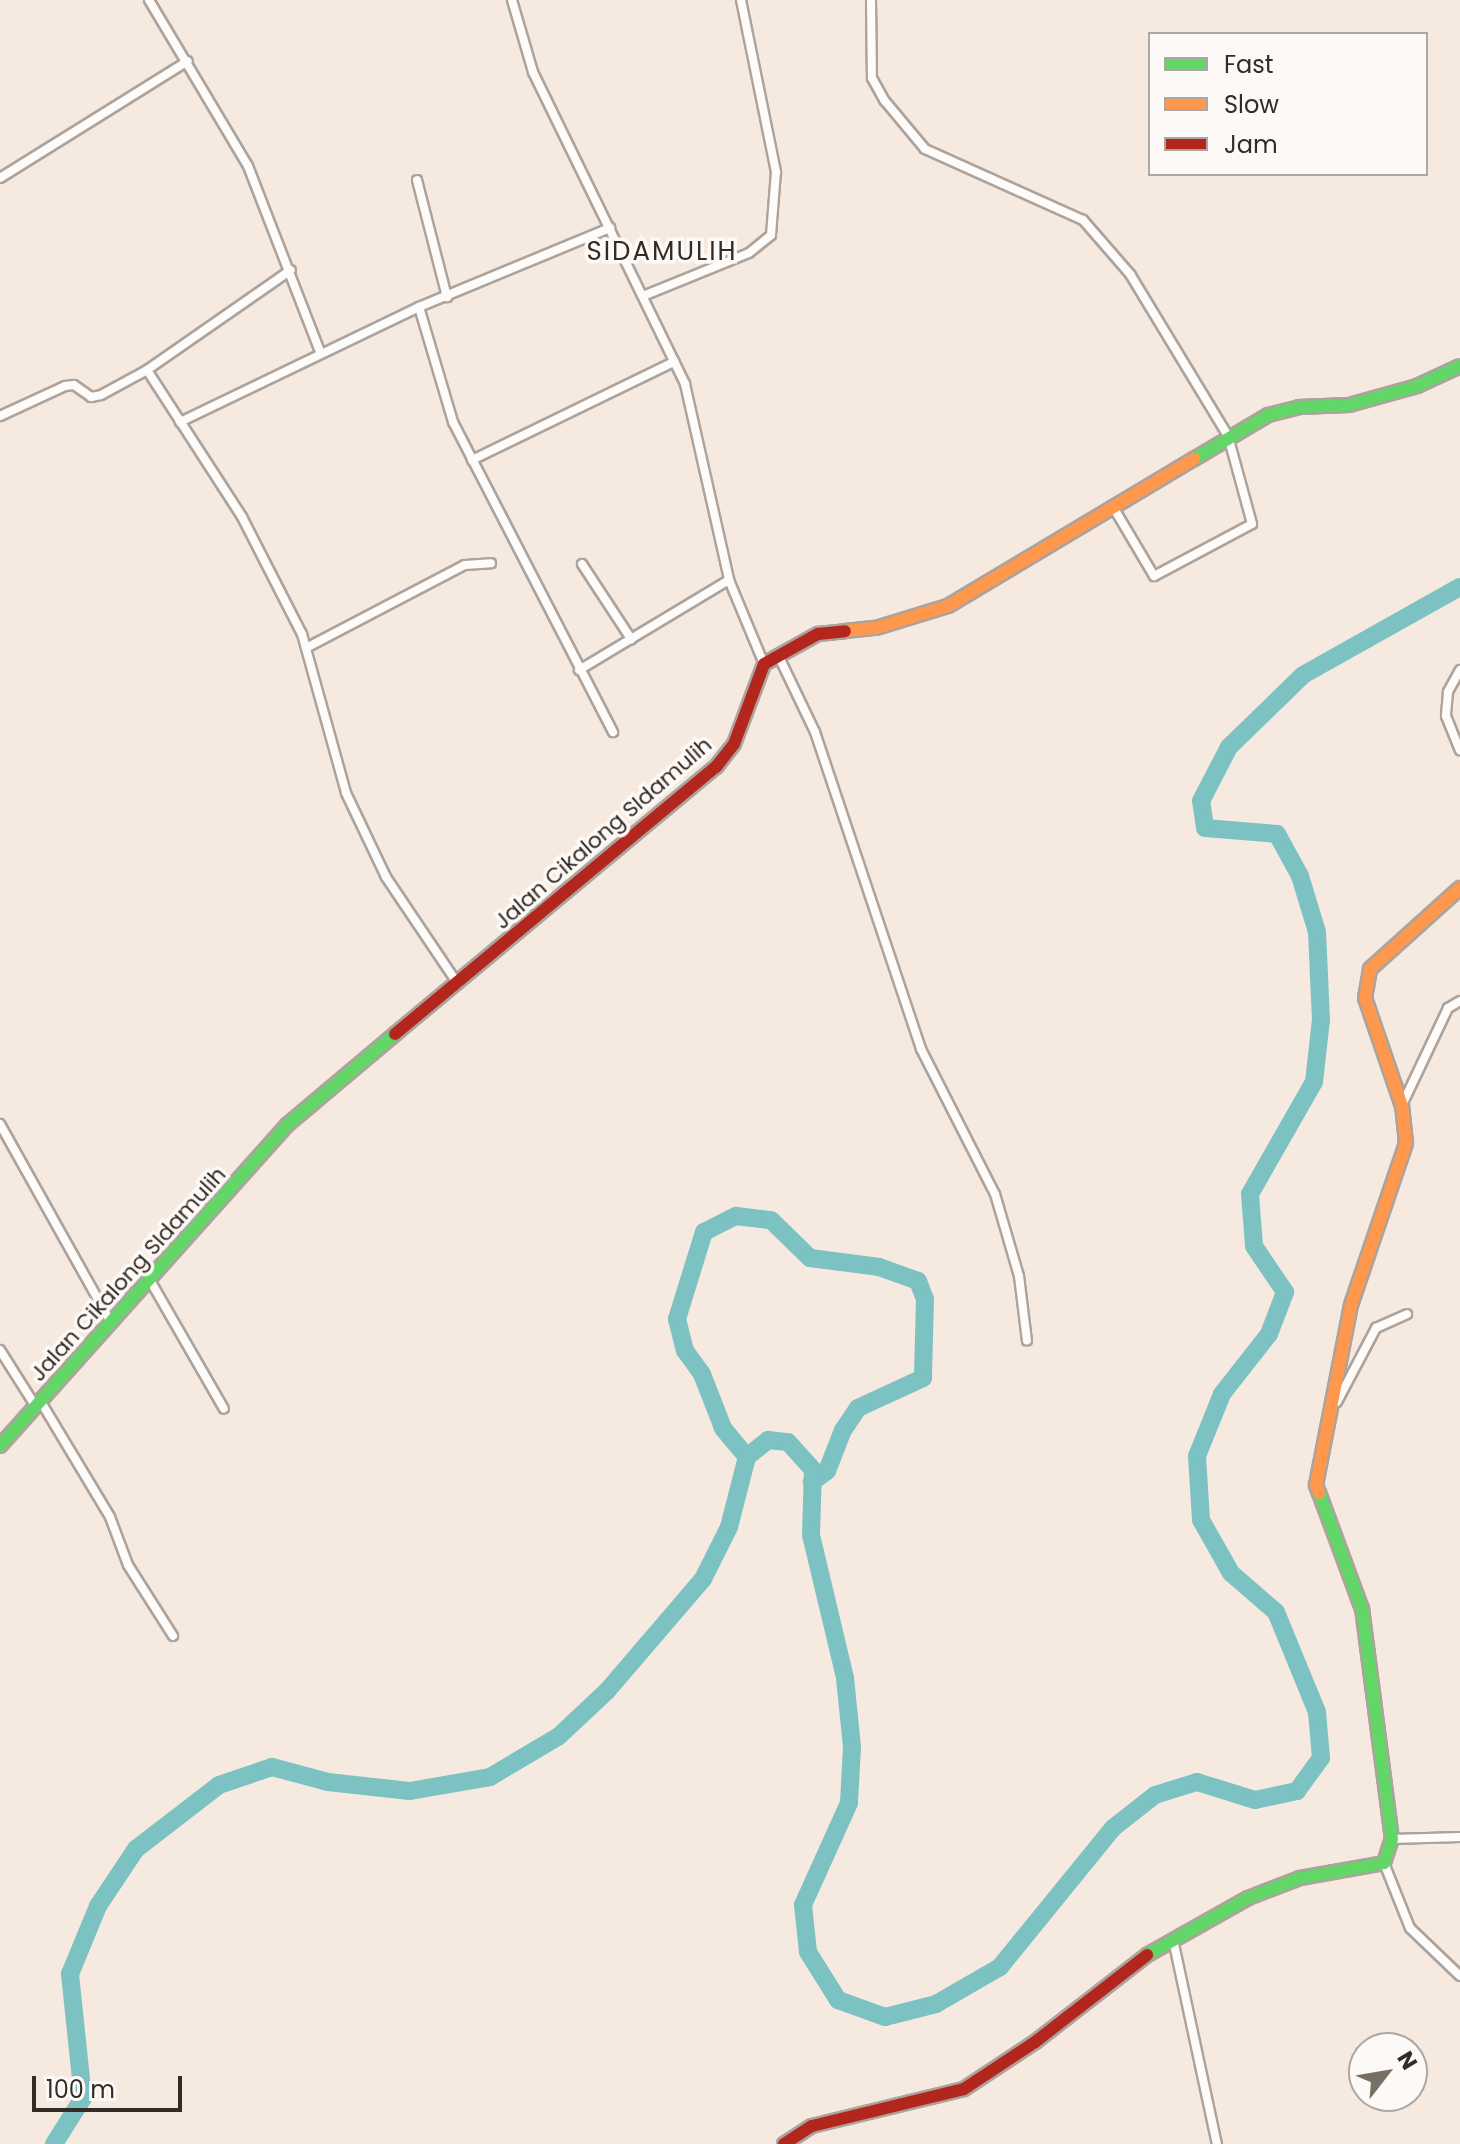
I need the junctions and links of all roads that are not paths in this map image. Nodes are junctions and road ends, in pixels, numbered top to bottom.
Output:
1 (149, 0) edge
2 (512, 0) edge
3 (741, 0) edge
4 (871, 0) edge
5 (188, 61) junction
6 (0, 178) edge
7 (417, 180) dead end
8 (610, 228) junction
9 (291, 270) junction
10 (643, 296) junction
11 (447, 297) junction
12 (419, 307) junction
13 (320, 352) junction
14 (674, 362) junction
15 (1460, 366) edge
16 (147, 370) junction
17 (0, 416) edge
18 (180, 422) junction
19 (1228, 436) junction
20 (472, 460) junction
21 (1112, 504) junction
22 (491, 563) dead end
23 (582, 564) dead end
24 (729, 580) junction
25 (631, 639) junction
26 (306, 648) junction
27 (779, 657) junction
28 (764, 664) junction
29 (579, 670) junction
30 (1460, 670) edge
31 (613, 732) dead end
32 (1460, 750) edge
33 (1460, 888) edge
34 (458, 984) junction
35 (1460, 1001) edge
36 (1402, 1106) junction
37 (0, 1124) edge
38 (151, 1282) junction
39 (1407, 1314) dead end
40 (112, 1324) junction
41 (1027, 1341) dead end
42 (0, 1350) edge
43 (38, 1404) junction
44 (224, 1409) dead end
45 (1326, 1433) junction
46 (0, 1446) edge
47 (173, 1636) dead end
48 (1460, 1837) edge
49 (1392, 1839) junction
50 (1384, 1863) junction
51 (1174, 1944) junction
52 (1460, 1976) edge
53 (784, 2144) edge
54 (1217, 2144) edge

1 - 5 street
2 - 8 street
3 - 10 street
4 - 19 street
5 - 6 street
5 - 9 street
7 - 11 street
8 - 10 street
8 - 11 street
9 - 13 street
9 - 16 street
10 - 14 street
11 - 12 street
12 - 13 street
12 - 20 street
13 - 18 street
14 - 20 street
14 - 24 street
15 - 19 street
16 - 17 street
16 - 18 street
18 - 26 street
19 - 21 street
19 - 21 street
20 - 29 street
21 - 27 street
22 - 26 street
23 - 25 street
24 - 25 street
24 - 28 street
25 - 29 street
26 - 34 street
27 - 28 street
27 - 41 street
28 - 34 street, Jalan Cikalong SIdamulih
29 - 31 street
30 - 32 street
33 - 36 street
34 - 38 street, Jalan Cikalong SIdamulih
35 - 36 street
36 - 45 street
37 - 40 street
38 - 40 street, Jalan Cikalong SIdamulih
38 - 44 street
39 - 45 street
40 - 43 street, Jalan Cikalong SIdamulih
42 - 43 street
43 - 46 street, Jalan Cikalong SIdamulih
43 - 47 street
45 - 49 street
48 - 49 street
49 - 50 street
50 - 51 street
50 - 52 street
51 - 53 street
51 - 54 street

